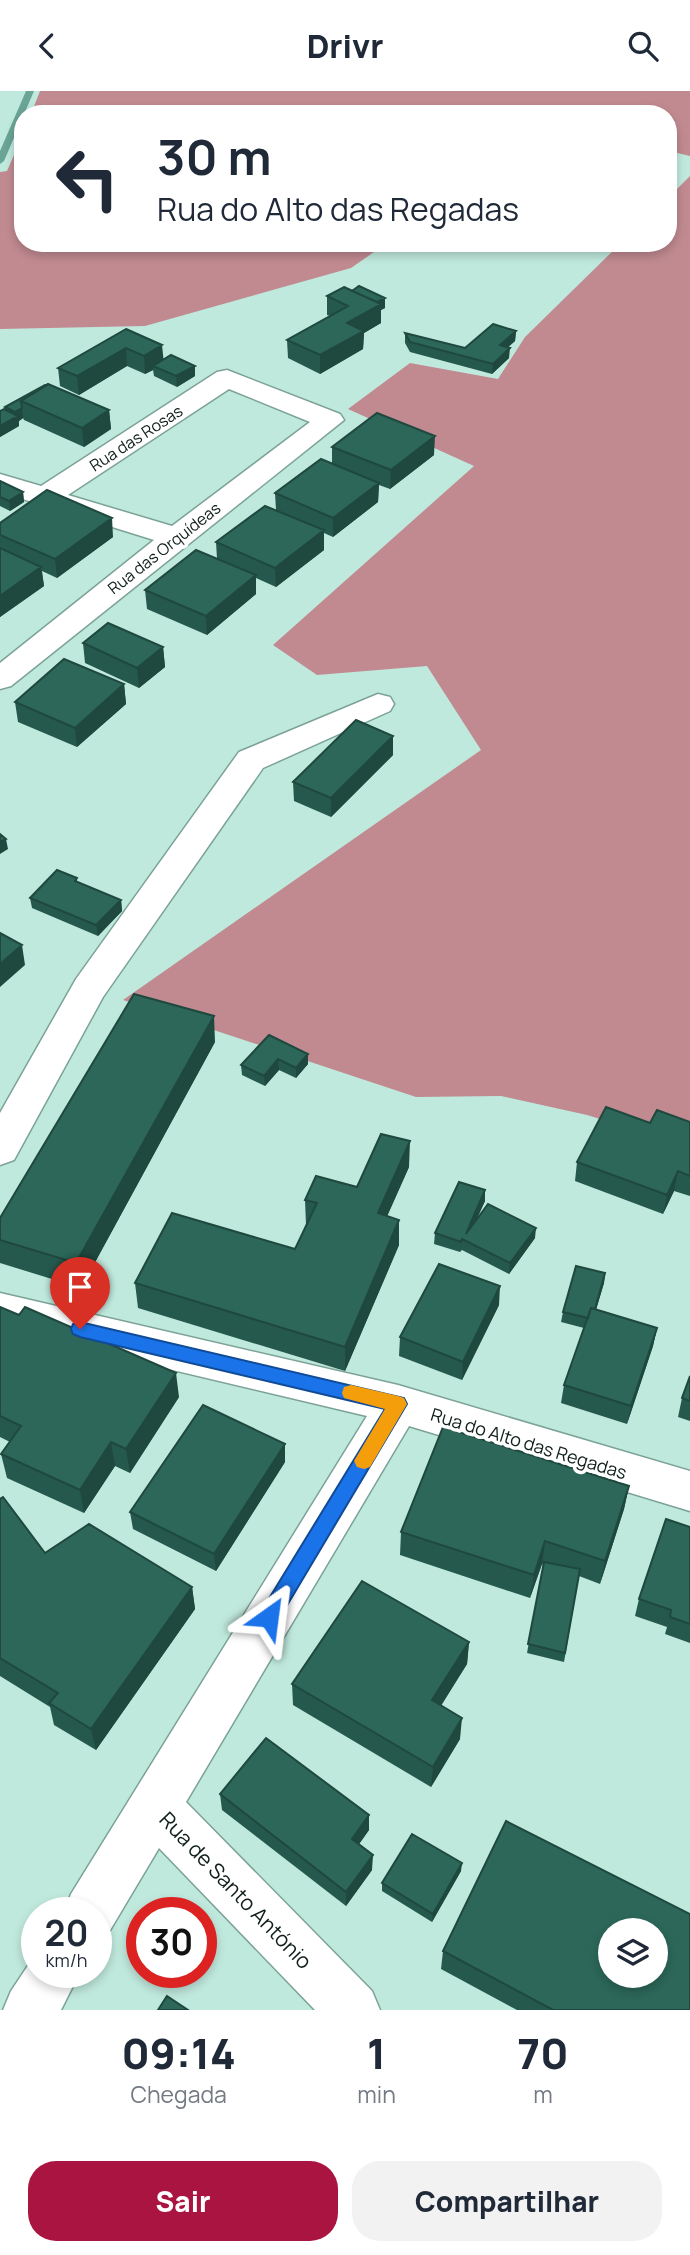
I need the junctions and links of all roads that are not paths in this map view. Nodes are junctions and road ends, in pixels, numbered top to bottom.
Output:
1 (227, 378) joint
2 (0, 484) edge
3 (45, 497) junction
4 (176, 537) junction
5 (0, 679) edge
6 (378, 704) dead end
7 (0, 1149) edge
8 (0, 1311) edge
9 (398, 1404) junction
10 (690, 1491) edge
11 (155, 1807) junction
12 (100, 1897) edge
13 (43, 1988) edge
14 (30, 2010) edge
15 (354, 2010) edge

1 - 3 street, Rua das Rosas
1 - 4 street, Rua das Orquídeas
2 - 3 street
3 - 4 street
4 - 5 street, Rua das Orquídeas
6 - 7 street
8 - 9 street, Rua do Alto das Regadas
9 - 10 street, Rua do Alto das Regadas
9 - 11 street, Rua de Santo António
11 - 12 street
11 - 15 street, Rua de Santo António
13 - 14 street

